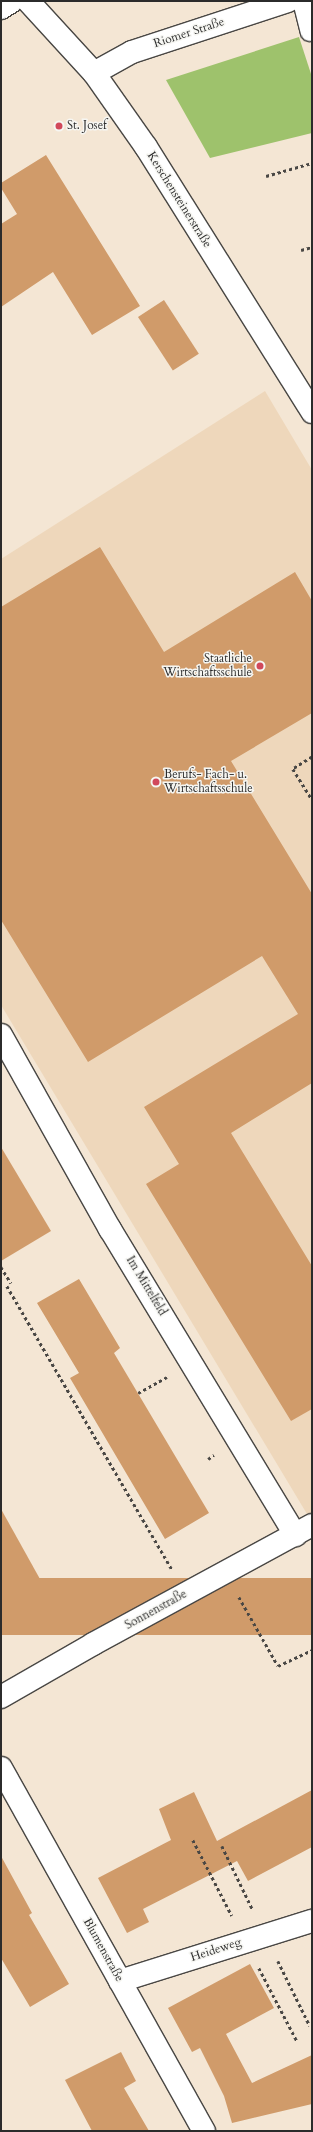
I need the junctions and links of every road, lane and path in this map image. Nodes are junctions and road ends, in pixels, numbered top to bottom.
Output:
1 (12, 1) edge
2 (28, 1) edge
3 (288, 1) edge
4 (302, 1) edge
5 (1, 8) edge
6 (310, 32) dead end
7 (94, 73) junction
8 (312, 163) edge
9 (266, 176) dead end
10 (312, 247) edge
11 (301, 250) dead end
12 (311, 408) edge
13 (312, 757) edge
14 (312, 800) edge
15 (1, 1034) edge
16 (1, 1267) edge
17 (10, 1283) dead end
18 (7, 1286) dead end
19 (304, 1530) edge
20 (225, 1572) junction
21 (185, 1593) junction
22 (312, 1650) edge
23 (1, 1697) edge
24 (1, 1768) edge
25 (312, 1921) edge
26 (120, 1981) junction
27 (204, 2131) edge

1 - 5 street
2 - 7 street, Kerschensteinerstraße
3 - 7 street, Riomer Straße
4 - 6 lane
7 - 12 street, Kerschensteinerstraße
8 - 9 path
10 - 11 path
13 - 14 path
15 - 19 street, Im Mittelfeld
16 - 17 path
18 - 21 path
19 - 20 street, Sonnenstraße
20 - 21 street, Sonnenstraße
20 - 22 path
21 - 23 street, Sonnenstraße
24 - 26 street, Blumenstraße
25 - 26 street, Heideweg
26 - 27 street, Blumenstraße

